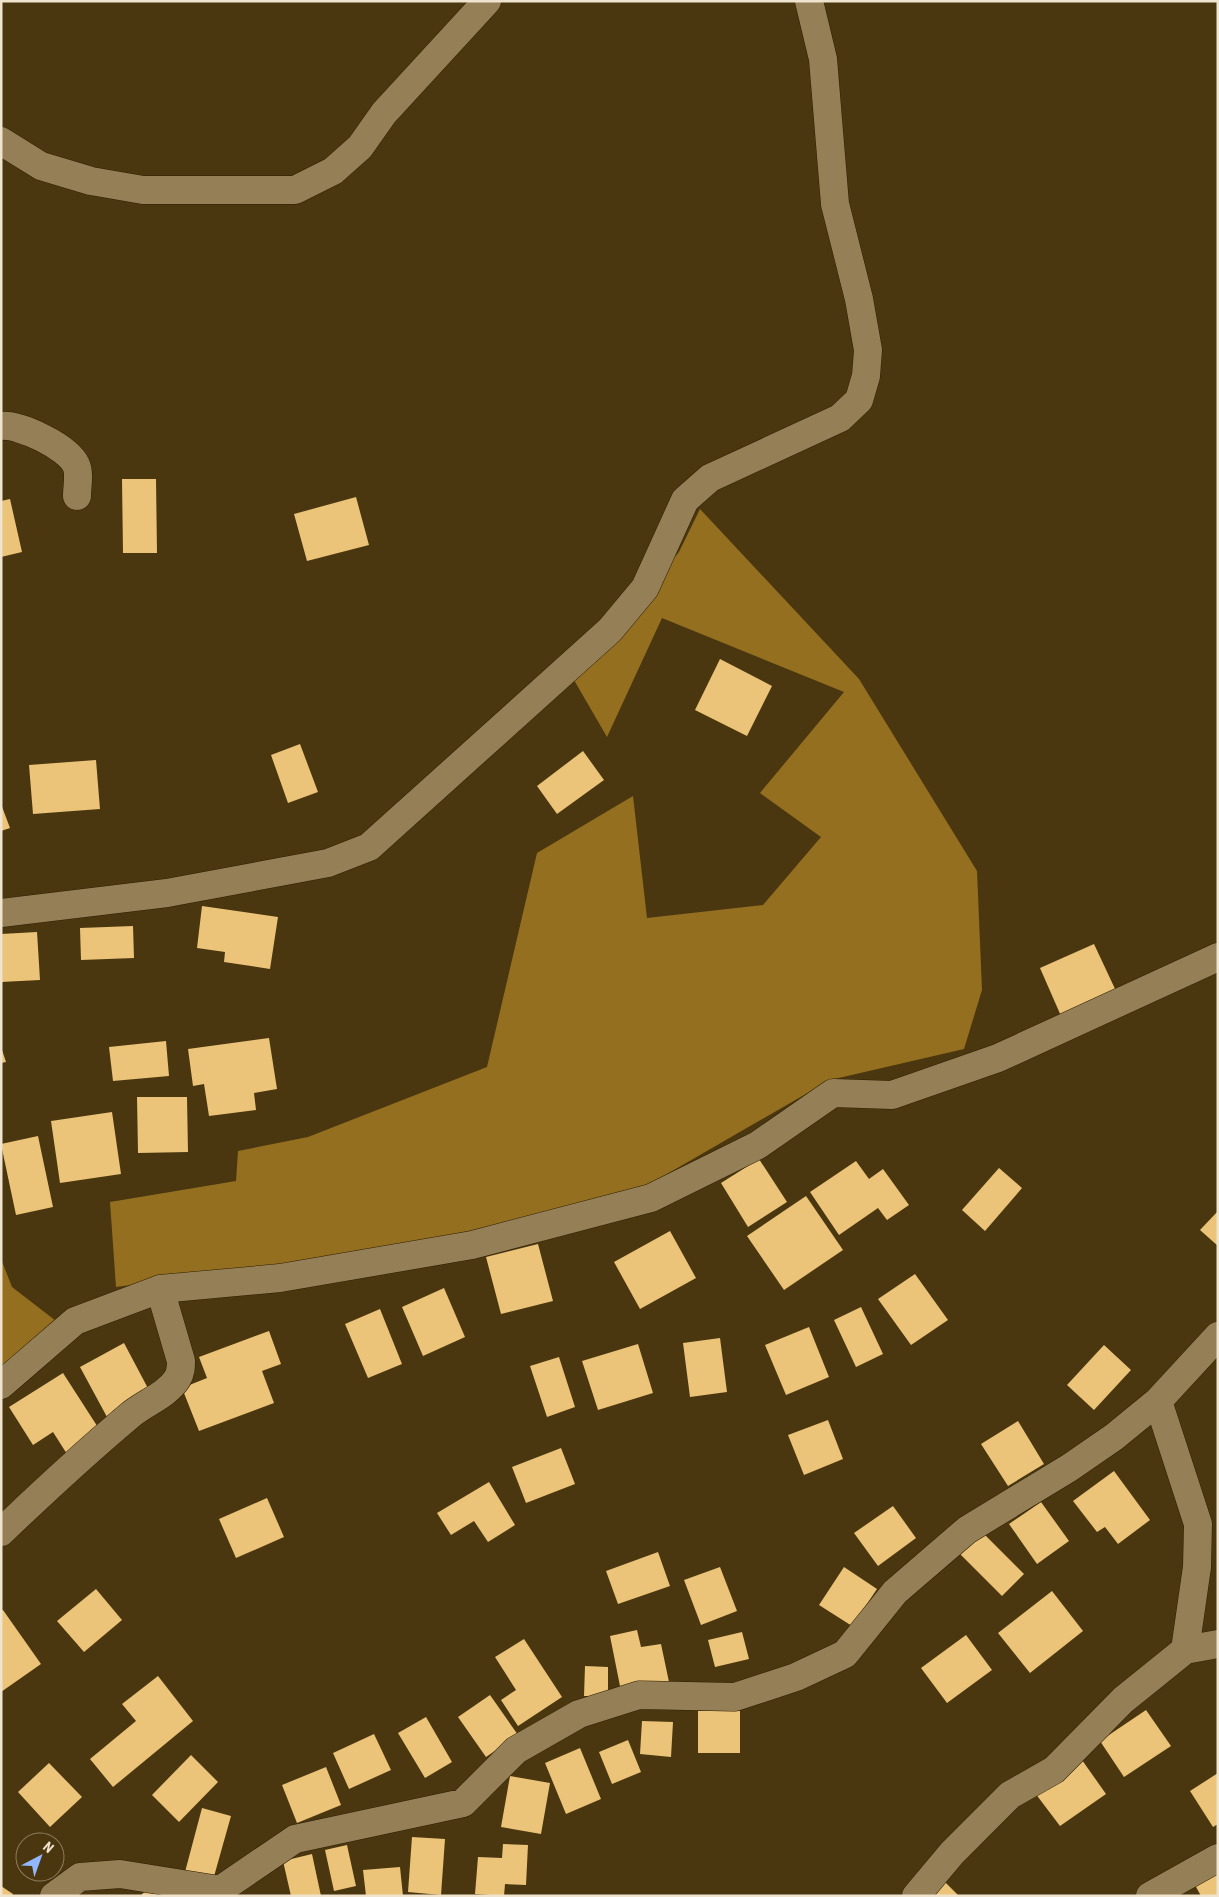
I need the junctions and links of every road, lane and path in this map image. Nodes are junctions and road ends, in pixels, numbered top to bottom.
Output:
1 (487, 1) edge
2 (809, 1) edge
3 (1, 141) edge
4 (1, 426) edge
5 (77, 496) dead end
6 (1, 913) edge
7 (1218, 957) edge
8 (160, 1289) junction
9 (1218, 1336) edge
10 (1, 1384) edge
11 (1158, 1402) junction
12 (1, 1532) edge
13 (1218, 1644) edge
14 (1185, 1650) junction
15 (1218, 1858) edge
16 (54, 1896) edge
17 (916, 1896) edge
18 (1150, 1896) edge

1 - 3 street
2 - 6 street
4 - 5 street
7 - 8 street
8 - 10 street
8 - 12 street
9 - 11 street
11 - 14 street
11 - 16 street
13 - 14 street
14 - 17 street
15 - 18 street

